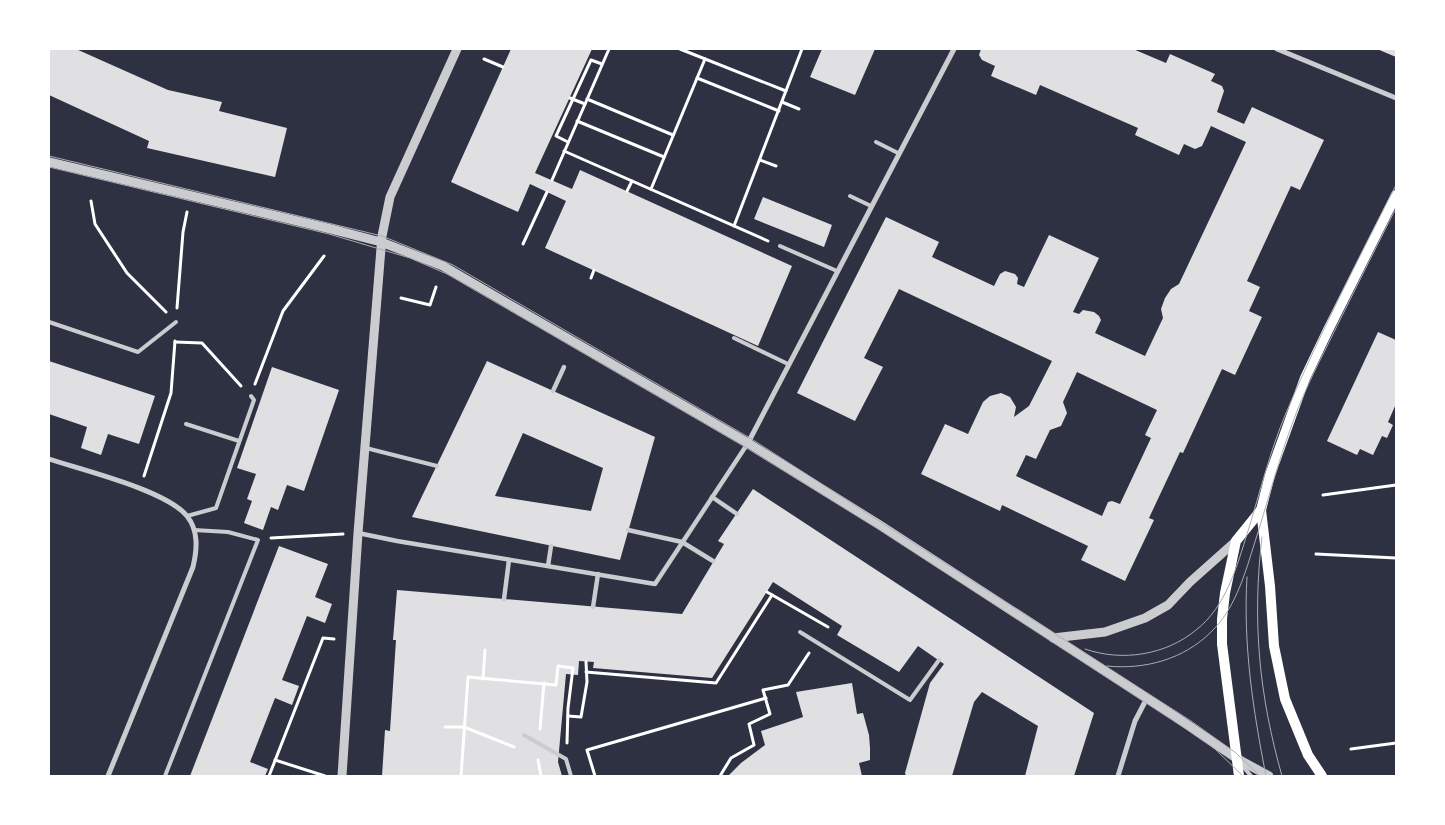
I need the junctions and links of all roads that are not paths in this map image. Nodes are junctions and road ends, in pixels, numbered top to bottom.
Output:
1 (458, 49) edge
2 (954, 49) edge
3 (1277, 49) edge
4 (1396, 98) edge
5 (876, 142) dead end
6 (898, 153) junction
7 (49, 162) edge
8 (850, 196) dead end
9 (1396, 196) edge
10 (871, 206) junction
11 (381, 242) junction
12 (780, 246) road end
13 (837, 271) junction
14 (49, 322) edge
15 (176, 322) road end
16 (734, 338) dead end
17 (788, 364) junction
18 (564, 367) dead end
19 (553, 391) dead end
20 (251, 396) road end
21 (186, 424) dead end
22 (239, 441) junction
23 (748, 442) junction
24 (365, 448) junction
25 (49, 460) edge
26 (436, 466) dead end
27 (712, 497) junction
28 (1260, 510) junction
29 (736, 514) dead end
30 (187, 516) junction
31 (194, 530) junction
32 (628, 530) dead end
33 (358, 533) junction
34 (1236, 540) junction
35 (682, 542) junction
36 (551, 546) dead end
37 (509, 560) junction
38 (713, 561) dead end
39 (548, 566) junction
40 (598, 574) junction
41 (504, 599) dead end
42 (593, 607) dead end
43 (800, 632) dead end
44 (1053, 638) junction
45 (939, 660) dead end
46 (1147, 698) junction
47 (524, 735) dead end
48 (1236, 758) junction
49 (108, 776) edge
50 (165, 776) edge
51 (342, 776) edge
52 (571, 776) edge
53 (1118, 776) edge
54 (1239, 776) edge
55 (1251, 776) edge
56 (1269, 776) edge
57 (1322, 776) edge

1 - 11 street
2 - 6 street
3 - 4 street
5 - 6 lane
6 - 10 street
7 - 11 street
8 - 10 lane
9 - 28 main road
10 - 13 street
11 - 23 street
11 - 24 street
12 - 13 lane
13 - 17 street
14 - 15 lane
16 - 17 lane
17 - 23 street
18 - 19 street
20 - 22 lane
21 - 22 lane
22 - 30 lane
23 - 27 street
23 - 44 street
24 - 26 lane
24 - 33 street
25 - 30 street
27 - 29 street
27 - 35 street
28 - 34 main road
28 - 57 main road
30 - 31 street
31 - 49 street
31 - 50 lane
32 - 35 street
33 - 37 street
33 - 51 street
34 - 44 street
34 - 48 main road
35 - 38 street
35 - 40 street
36 - 39 street
37 - 39 street
37 - 41 street
39 - 40 street
40 - 42 street
43 - 45 lane
44 - 46 street
46 - 48 street
46 - 53 street
47 - 52 lane
48 - 54 main road
48 - 55 lane
48 - 56 street

